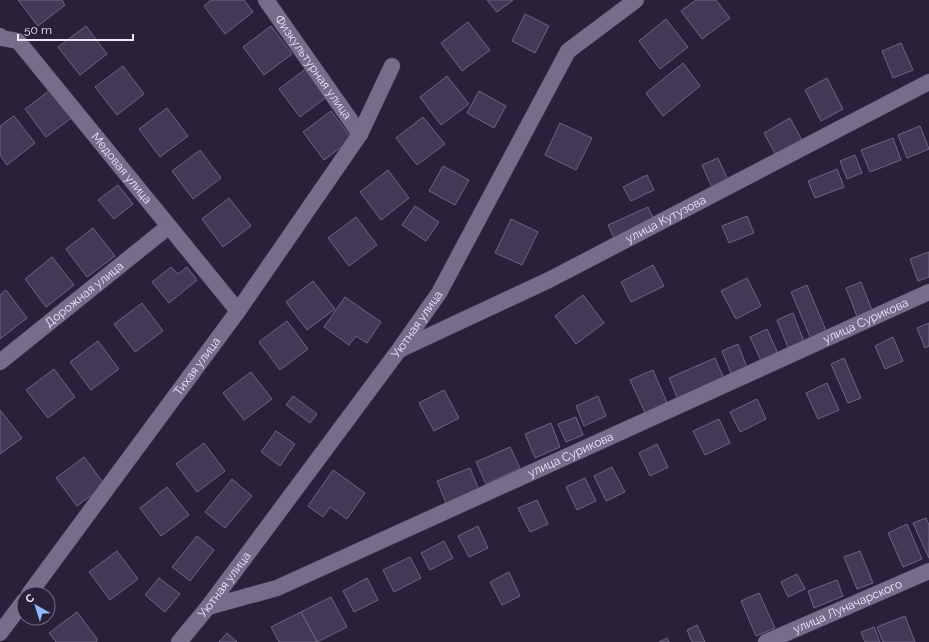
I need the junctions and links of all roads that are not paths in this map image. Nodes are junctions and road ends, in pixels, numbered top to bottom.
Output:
1 (266, 0) edge
2 (636, 0) edge
3 (1, 40) edge
4 (392, 66) dead end
5 (929, 82) edge
6 (360, 134) junction
7 (168, 227) junction
8 (929, 292) edge
9 (238, 310) junction
10 (399, 350) junction
11 (0, 362) edge
12 (929, 571) edge
13 (35, 586) edge
14 (208, 607) junction
15 (16, 612) edge
16 (0, 633) edge
17 (179, 642) edge
18 (766, 642) edge

1 - 6 street, Физкультурная улица
2 - 10 street, Уютная улица
3 - 7 street, Медовая улица
4 - 6 street, Тихая улица
5 - 10 street, улица Кутузова
6 - 9 street, Тихая улица
7 - 9 street, Медовая улица
7 - 11 street, Дорожная улица
8 - 14 street, улица Сурикова
9 - 13 street, Тихая улица
10 - 14 street, Уютная улица
12 - 18 street, улица Луначарского
14 - 17 street, Уютная улица
15 - 16 street

